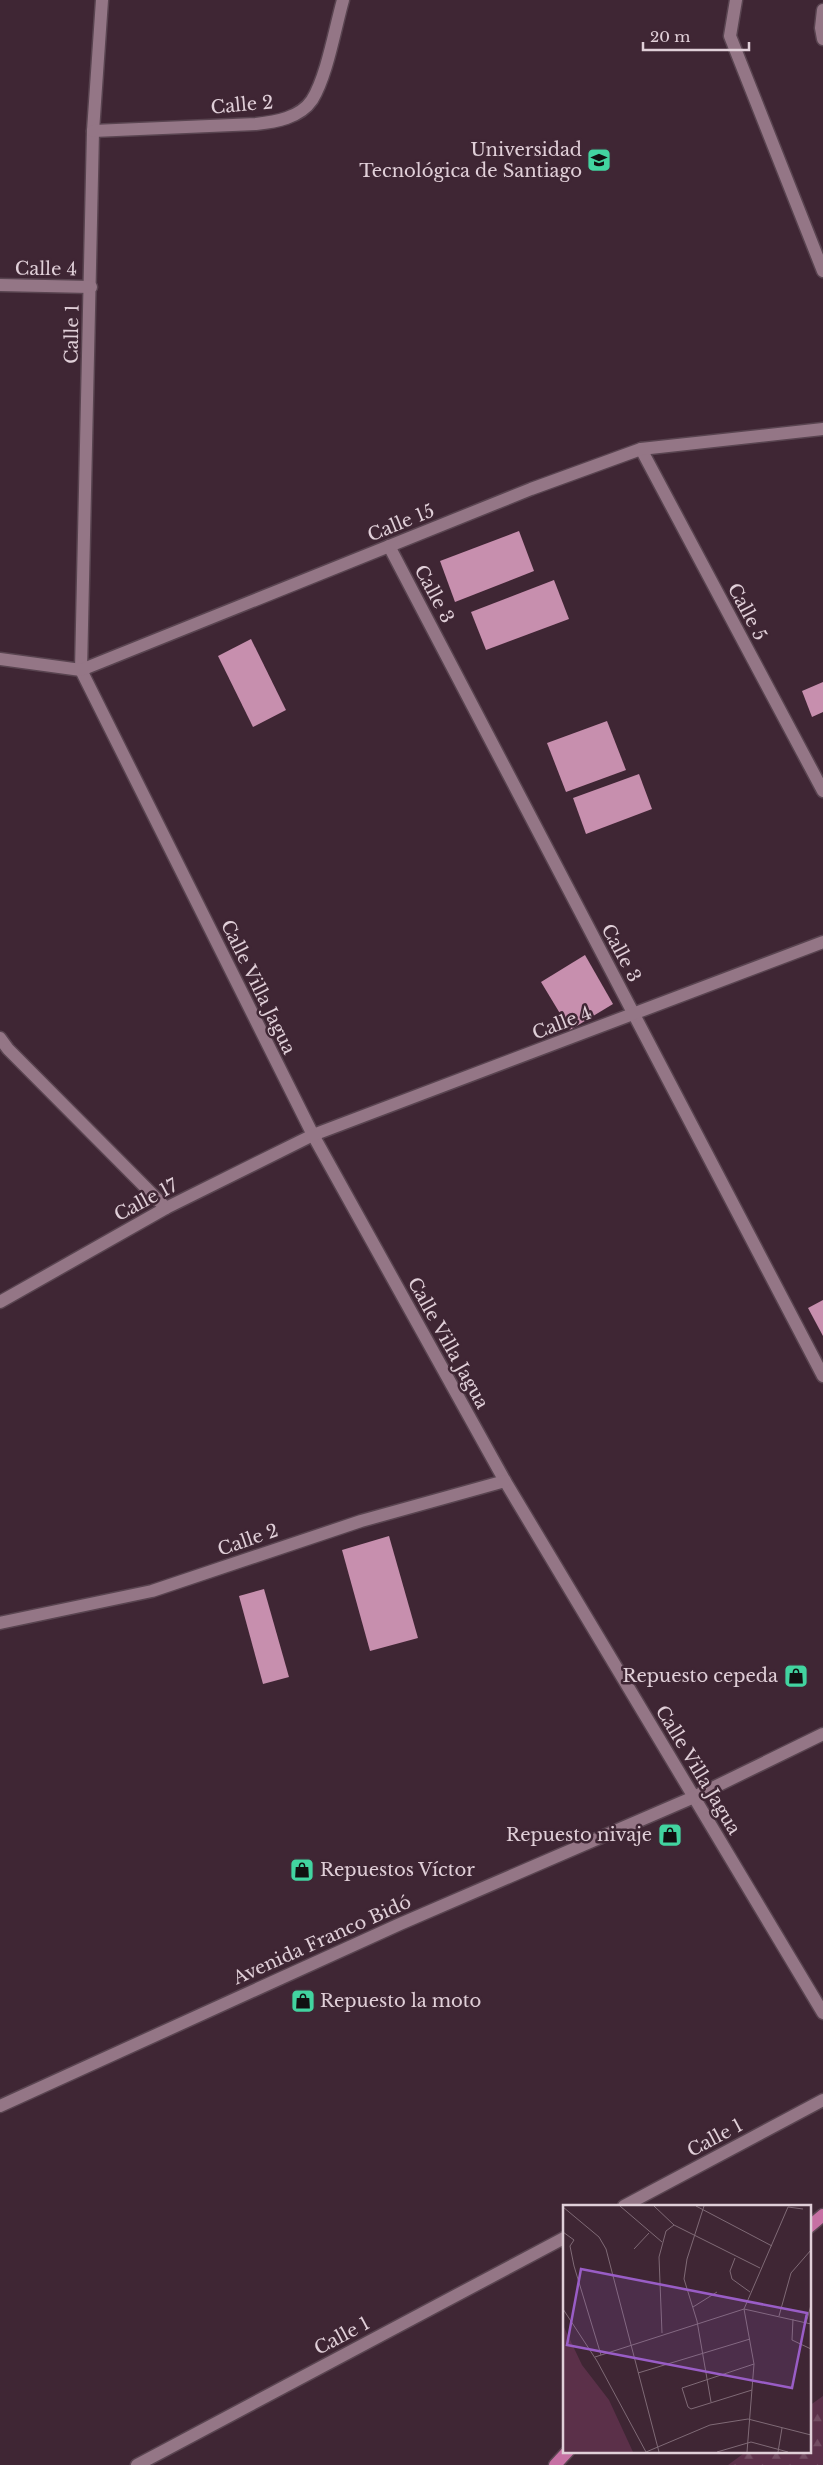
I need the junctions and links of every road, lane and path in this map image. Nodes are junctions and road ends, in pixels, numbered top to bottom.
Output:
1 (102, 0) edge
2 (343, 0) edge
3 (736, 0) edge
4 (823, 10) edge
5 (823, 39) edge
6 (93, 131) junction
7 (823, 271) edge
8 (0, 285) edge
9 (91, 287) junction
10 (823, 429) edge
11 (641, 449) junction
12 (389, 546) junction
13 (0, 660) edge
14 (82, 670) junction
15 (823, 791) edge
16 (823, 942) edge
17 (633, 1014) junction
18 (0, 1038) edge
19 (312, 1136) junction
20 (166, 1208) junction
21 (0, 1302) edge
22 (823, 1376) edge
23 (505, 1481) junction
24 (0, 1623) edge
25 (823, 1734) edge
26 (694, 1797) junction
27 (823, 2013) edge
28 (823, 2100) edge
29 (0, 2106) edge
30 (626, 2205) edge
31 (823, 2215) edge
32 (810, 2226) edge
33 (563, 2239) edge
34 (567, 2452) edge
35 (137, 2465) edge
36 (555, 2465) edge

1 - 6 street, Calle 1
2 - 6 street, Calle 2
3 - 7 street
4 - 5 street
6 - 9 street, Calle 1
8 - 9 street, Calle 4
9 - 14 street, Calle 1
10 - 11 street, Calle 15
11 - 12 street, Calle 15
11 - 15 street, Calle 5
12 - 14 street, Calle 15
12 - 17 street, Calle 3
13 - 14 street, Calle 15
14 - 19 street, Calle Villa Jagua
16 - 17 street, Calle 4
17 - 19 street, Calle 4
17 - 22 street, Calle 3
18 - 20 street
19 - 20 street, Calle 17
19 - 23 street, Calle Villa Jagua
20 - 21 street, Calle 17
23 - 24 street, Calle 2
23 - 26 street, Calle Villa Jagua
25 - 26 street, Avenida Franco Bidó
26 - 27 street, Calle Villa Jagua
26 - 29 street, Avenida Franco Bidó
28 - 30 street, Calle 1
31 - 32 main road
33 - 35 street, Calle 1
34 - 36 main road

